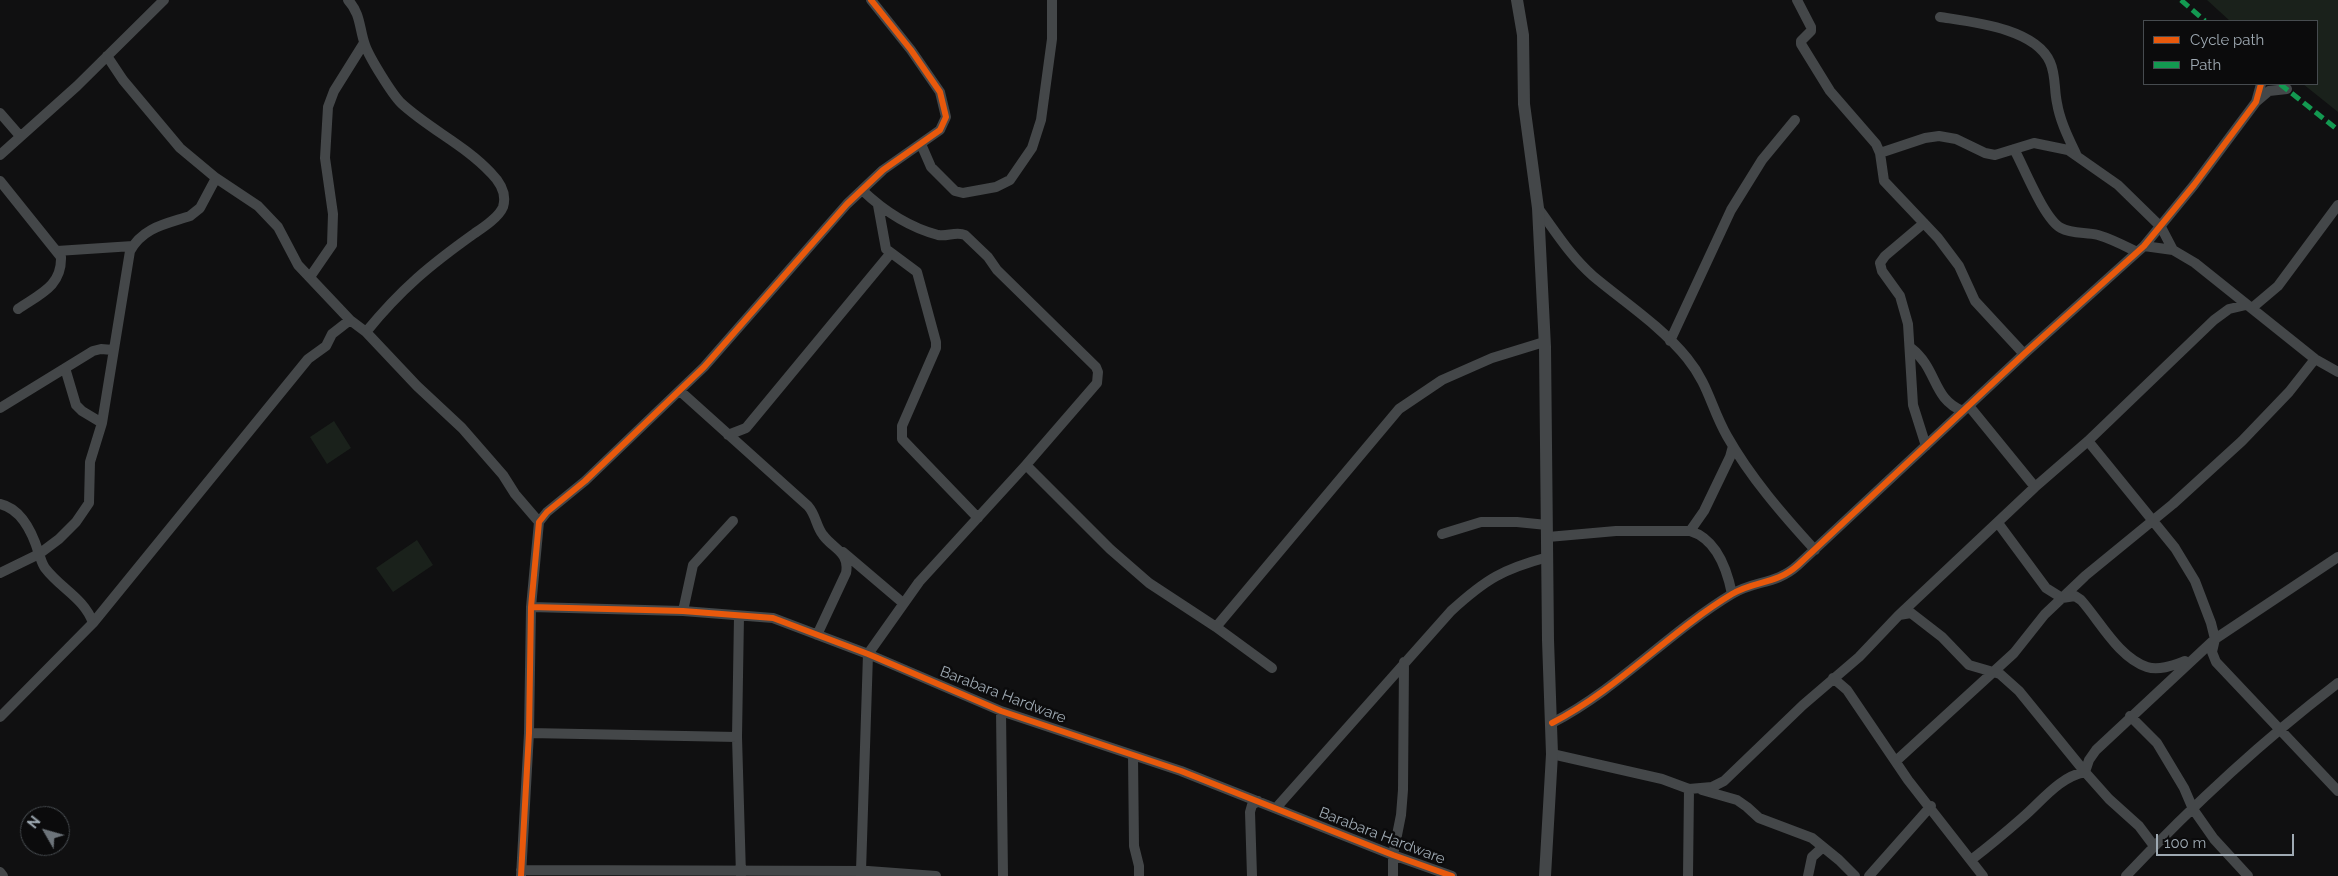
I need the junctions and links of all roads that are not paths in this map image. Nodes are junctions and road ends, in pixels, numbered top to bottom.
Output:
1 (164, 0) edge
2 (348, 0) edge
3 (871, 0) edge
4 (1052, 0) edge
5 (1517, 0) edge
6 (1797, 0) edge
7 (1940, 17) dead end
8 (364, 43) junction
9 (107, 56) junction
10 (2262, 85) edge
11 (2286, 89) dead end
12 (2256, 102) junction
13 (0, 113) edge
14 (1795, 120) dead end
15 (20, 136) junction
16 (921, 144) junction
17 (2014, 149) junction
18 (1880, 153) junction
19 (2076, 154) junction
20 (0, 155) edge
21 (216, 178) junction
22 (0, 181) edge
23 (862, 190) junction
24 (878, 205) junction
25 (2338, 205) edge
26 (1538, 208) junction
27 (1924, 223) junction
28 (2161, 227) junction
29 (133, 246) junction
30 (2141, 249) junction
31 (2173, 250) junction
32 (58, 251) junction
33 (890, 254) junction
34 (310, 277) junction
35 (2225, 288) junction
36 (2249, 306) junction
37 (18, 309) dead end
38 (2224, 311) junction
39 (350, 320) junction
40 (366, 332) junction
41 (1670, 341) junction
42 (1544, 342) junction
43 (1911, 348) junction
44 (113, 350) junction
45 (2024, 354) junction
46 (2315, 359) junction
47 (65, 368) junction
48 (2338, 372) edge
49 (680, 391) junction
50 (0, 408) edge
51 (1966, 409) junction
52 (102, 423) junction
53 (728, 435) junction
54 (2088, 441) junction
55 (1733, 446) junction
56 (1926, 446) junction
57 (1026, 466) junction
58 (2035, 487) junction
59 (0, 504) edge
60 (978, 518) junction
61 (2152, 519) junction
62 (733, 521) dead end
63 (540, 522) junction
64 (1998, 523) junction
65 (1548, 531) junction
66 (1690, 531) junction
67 (1442, 534) dead end
68 (1815, 550) junction
69 (843, 552) junction
70 (39, 554) junction
71 (1548, 557) junction
72 (2338, 557) edge
73 (0, 573) edge
74 (1732, 594) junction
75 (2062, 598) junction
76 (903, 602) junction
77 (531, 607) junction
78 (683, 611) junction
79 (739, 616) junction
80 (1898, 616) junction
81 (93, 624) junction
82 (1216, 627) junction
83 (817, 635) junction
84 (2215, 639) junction
85 (868, 654) junction
86 (2191, 659) junction
87 (1404, 662) junction
88 (1272, 668) dead end
89 (1992, 672) junction
90 (1833, 678) junction
91 (2338, 683) edge
92 (1001, 711) junction
93 (2130, 716) junction
94 (0, 717) edge
95 (1552, 723) junction
96 (2280, 729) junction
97 (529, 733) junction
98 (737, 737) junction
99 (1552, 754) junction
100 (1133, 756) junction
101 (1896, 761) junction
102 (2085, 772) junction
103 (1689, 789) junction
104 (1700, 790) junction
105 (2338, 791) edge
106 (1258, 801) junction
107 (1931, 806) junction
108 (1276, 808) junction
109 (2193, 809) junction
110 (2154, 846) junction
111 (1823, 847) junction
112 (1393, 855) junction
113 (1971, 860) junction
114 (0, 872) edge
115 (521, 873) edge
116 (742, 873) edge
117 (866, 873) edge
118 (3, 876) edge
119 (936, 876) edge
120 (1003, 876) edge
121 (1139, 876) edge
122 (1252, 876) edge
123 (1393, 876) edge
124 (1452, 876) edge
125 (1545, 876) edge
126 (1688, 876) edge
127 (1808, 876) edge
128 (1855, 876) edge
129 (1869, 876) edge
130 (1983, 876) edge
131 (2126, 876) edge
132 (2248, 876) edge

1 - 9 street
2 - 8 street
3 - 16 street
4 - 16 street
5 - 26 street
6 - 18 street
7 - 19 street
8 - 34 street
8 - 40 street
9 - 15 street
9 - 21 street
10 - 12 street
11 - 12 street
12 - 28 street
13 - 15 street
14 - 41 street
15 - 20 street
16 - 23 street
17 - 18 street
17 - 19 street
17 - 30 street
18 - 27 street
19 - 28 street
21 - 29 street
21 - 34 street
22 - 32 street
23 - 24 street
23 - 49 street
24 - 33 street
24 - 57 street
25 - 36 street
26 - 41 street
26 - 42 street
27 - 43 street
27 - 45 street
28 - 30 street
28 - 31 street
29 - 32 street
29 - 44 street
30 - 31 street
30 - 45 street
31 - 35 street
32 - 37 street
33 - 53 street
33 - 60 street
34 - 39 street
35 - 36 street
35 - 38 street
36 - 38 street
36 - 46 street
38 - 54 street
39 - 40 street
39 - 81 street
40 - 63 street
41 - 55 street
42 - 65 street
42 - 82 street
43 - 51 street
43 - 56 street
44 - 47 street
44 - 52 street
45 - 51 street
46 - 48 street
46 - 61 street
47 - 50 street
47 - 52 street
49 - 53 street
49 - 63 street
51 - 56 street
51 - 58 street
52 - 70 street
53 - 69 street
54 - 58 street
54 - 61 street
55 - 66 street
55 - 68 street
56 - 68 street
57 - 60 street
57 - 82 street
58 - 64 street
59 - 70 street
60 - 76 street
61 - 75 street
61 - 84 street
62 - 78 street
63 - 77 street
64 - 75 street
64 - 80 street
65 - 66 street
65 - 67 street
65 - 71 street
66 - 74 street
68 - 74 street
69 - 76 street
69 - 83 street
70 - 73 street
70 - 81 street
71 - 87 street
71 - 95 street
72 - 84 street
74 - 95 street
75 - 86 street
75 - 89 street
76 - 85 street
77 - 78 street, Barabara Hardware
77 - 97 street
78 - 79 street, Barabara Hardware
79 - 83 street, Barabara Hardware
79 - 98 street
80 - 89 street
80 - 90 street
81 - 94 street
82 - 88 street
83 - 85 street, Barabara Hardware
84 - 86 street
84 - 96 street
85 - 92 street, Barabara Hardware
85 - 117 street
86 - 93 street
87 - 108 street
87 - 112 street
89 - 101 street
89 - 102 street
90 - 101 street
90 - 104 street
91 - 96 street
92 - 100 street, Barabara Hardware
92 - 120 street
93 - 102 street
93 - 109 street
95 - 99 street
96 - 105 street
96 - 109 street
97 - 98 street
97 - 115 street
98 - 116 street
99 - 103 street
99 - 125 street
100 - 106 street, Barabara Hardware
100 - 121 street
101 - 107 street
102 - 110 street
102 - 113 street
103 - 104 street
103 - 126 street
104 - 111 street
106 - 108 street, Barabara Hardware
106 - 122 street
107 - 113 street
107 - 129 street
108 - 112 street, Barabara Hardware
109 - 110 street
109 - 132 street
110 - 131 street
111 - 127 street
111 - 128 street
112 - 123 street
112 - 124 street, Barabara Hardware
113 - 130 street
114 - 118 street
115 - 116 street
116 - 117 street
117 - 119 street

